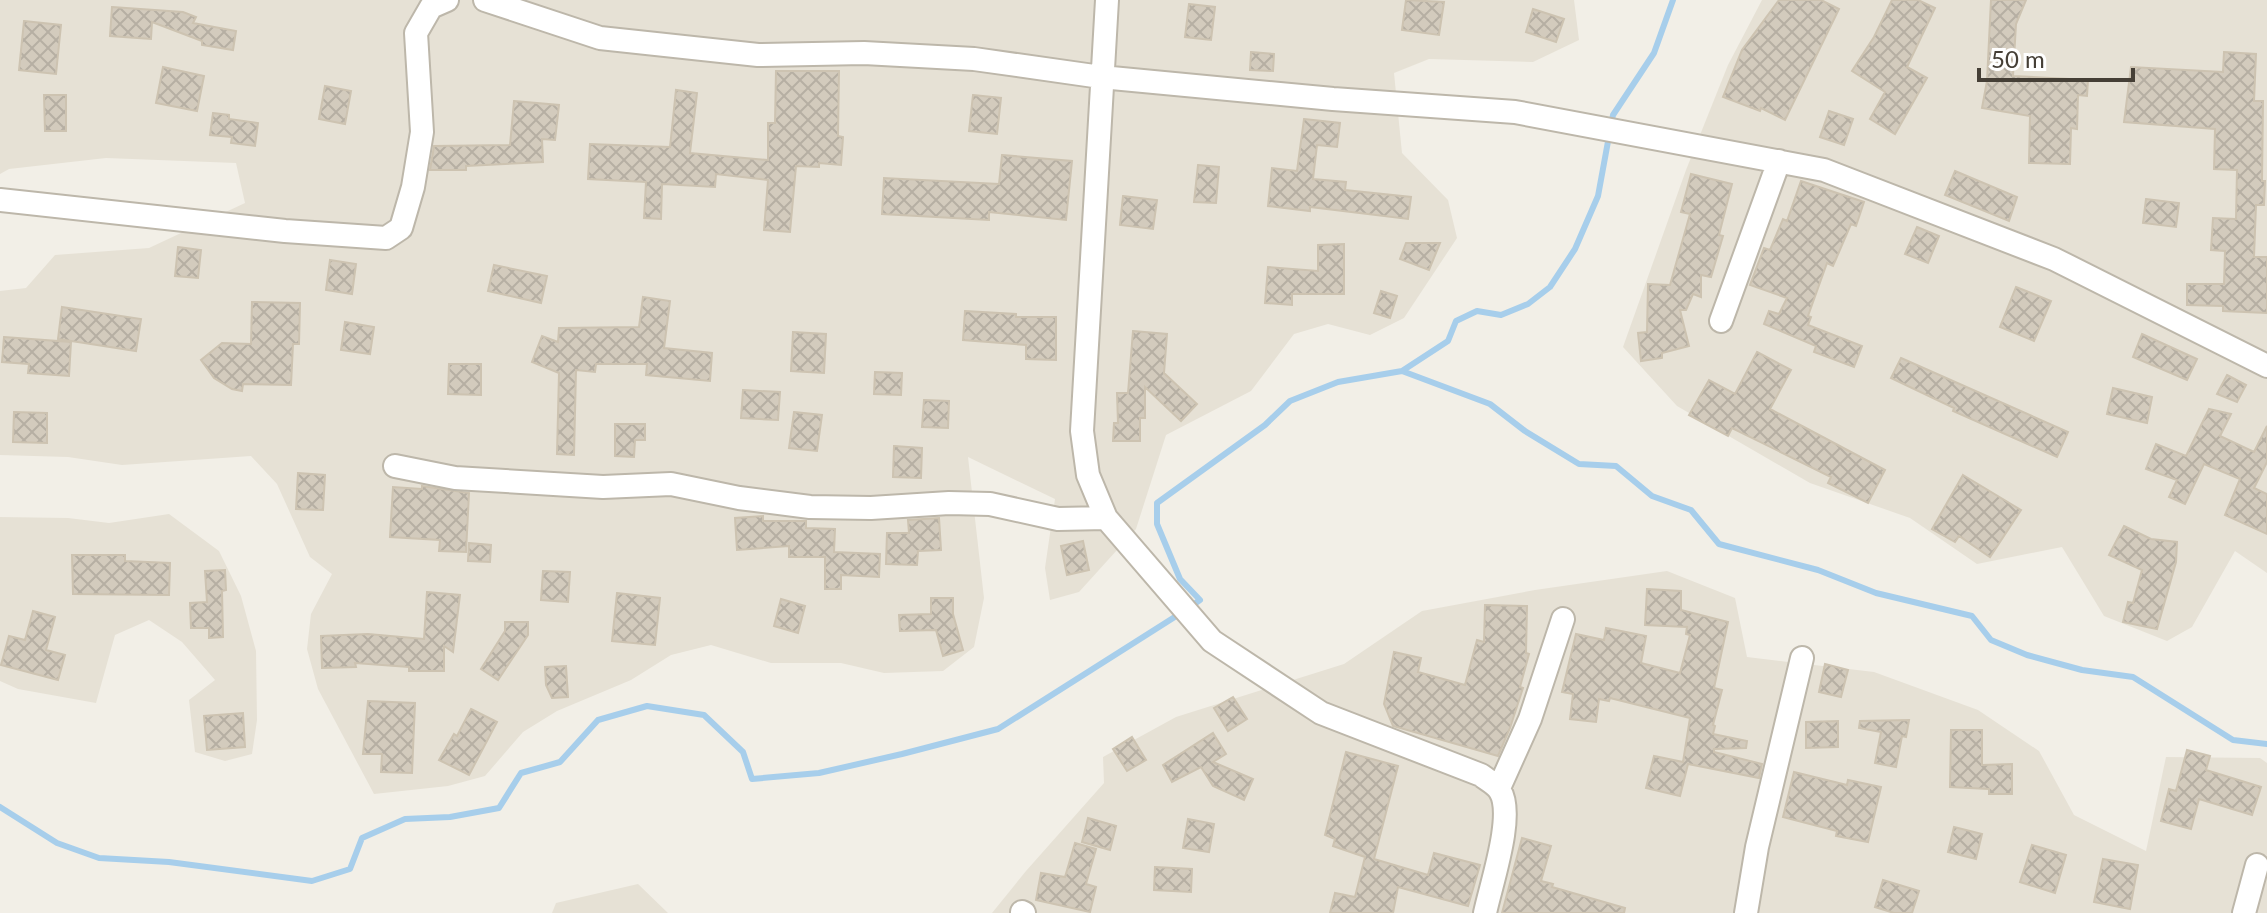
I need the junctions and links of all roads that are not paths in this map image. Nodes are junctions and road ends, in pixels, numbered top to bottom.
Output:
1 (447, 0) edge
2 (485, 0) edge
3 (1107, 0) edge
4 (1101, 77) junction
5 (1779, 161) junction
6 (0, 200) edge
7 (1721, 321) dead end
8 (2267, 366) edge
9 (395, 466) dead end
10 (1106, 518) junction
11 (1563, 619) dead end
12 (1802, 658) dead end
13 (1499, 788) junction
14 (2257, 865) dead end
15 (1485, 913) edge
16 (1746, 913) edge
17 (2244, 913) edge

1 - 6 street
2 - 4 street
3 - 4 street
4 - 5 street
4 - 10 street
5 - 7 street
5 - 8 street
9 - 10 street
10 - 13 street
11 - 13 street
12 - 16 street
13 - 15 street
14 - 17 street

